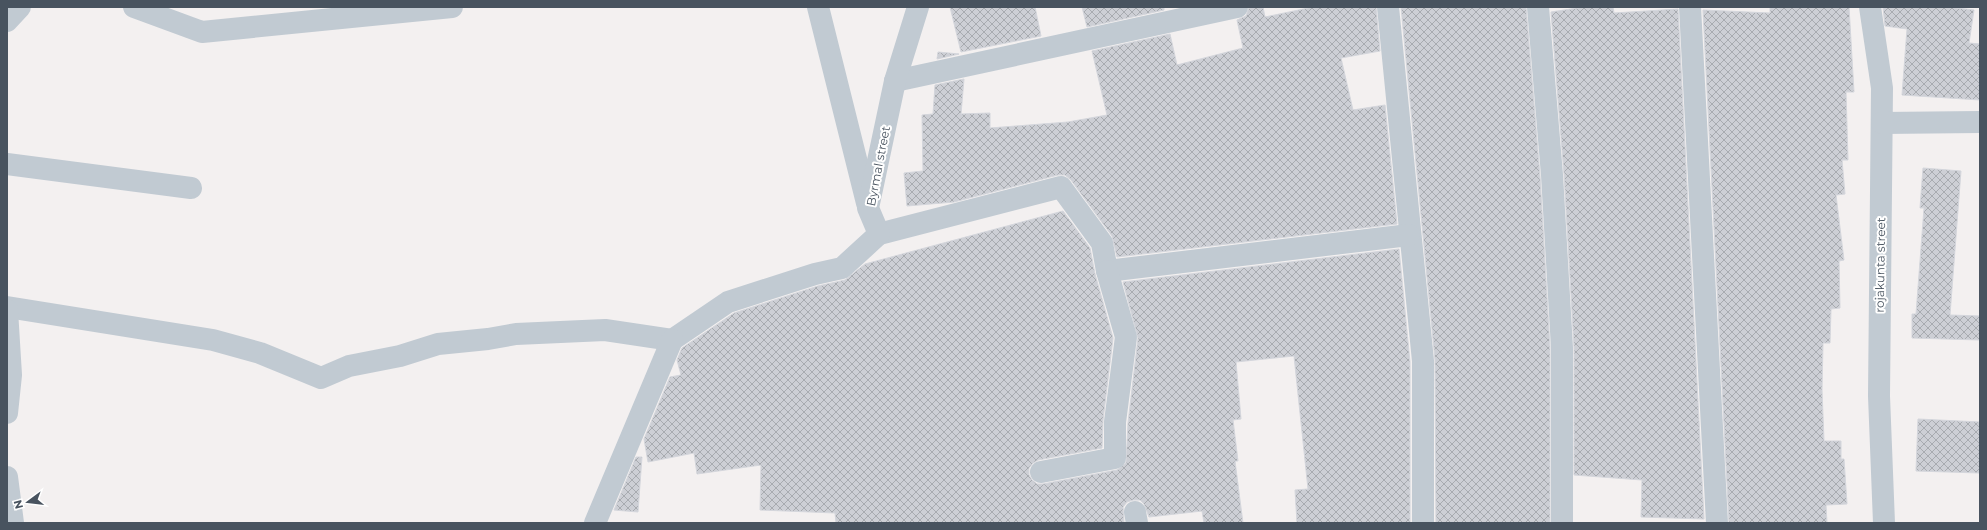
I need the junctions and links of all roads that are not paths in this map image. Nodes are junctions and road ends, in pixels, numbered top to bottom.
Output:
1 (20, 7) edge
2 (134, 7) edge
3 (452, 7) edge
4 (818, 7) edge
5 (918, 7) edge
6 (1237, 7) edge
7 (1388, 7) edge
8 (1538, 7) edge
9 (1690, 7) edge
10 (1870, 7) edge
11 (360, 12) edge
12 (7, 21) edge
13 (895, 82) junction
14 (1980, 122) edge
15 (1882, 123) junction
16 (7, 164) edge
17 (191, 188) dead end
18 (868, 208) junction
19 (879, 234) junction
20 (1409, 235) junction
21 (1107, 271) junction
22 (7, 308) edge
23 (672, 340) junction
24 (7, 413) edge
25 (1041, 472) dead end
26 (7, 477) edge
27 (13, 523) edge
28 (595, 523) edge
29 (1423, 523) edge
30 (1562, 523) edge
31 (1717, 523) edge
32 (1884, 523) edge

1 - 12 street
2 - 11 street
3 - 11 street
4 - 18 street
5 - 13 street, Byrmal street
6 - 13 street
7 - 20 street
8 - 30 street
9 - 31 street
10 - 15 street, rojakunta street
13 - 18 street, Byrmal street
14 - 15 street
15 - 32 street, rojakunta street
16 - 17 street
18 - 19 street, Byrmal street
19 - 21 street
19 - 23 street
20 - 21 street
20 - 29 street
21 - 25 street
22 - 23 street
22 - 24 street
23 - 28 street
26 - 27 street

